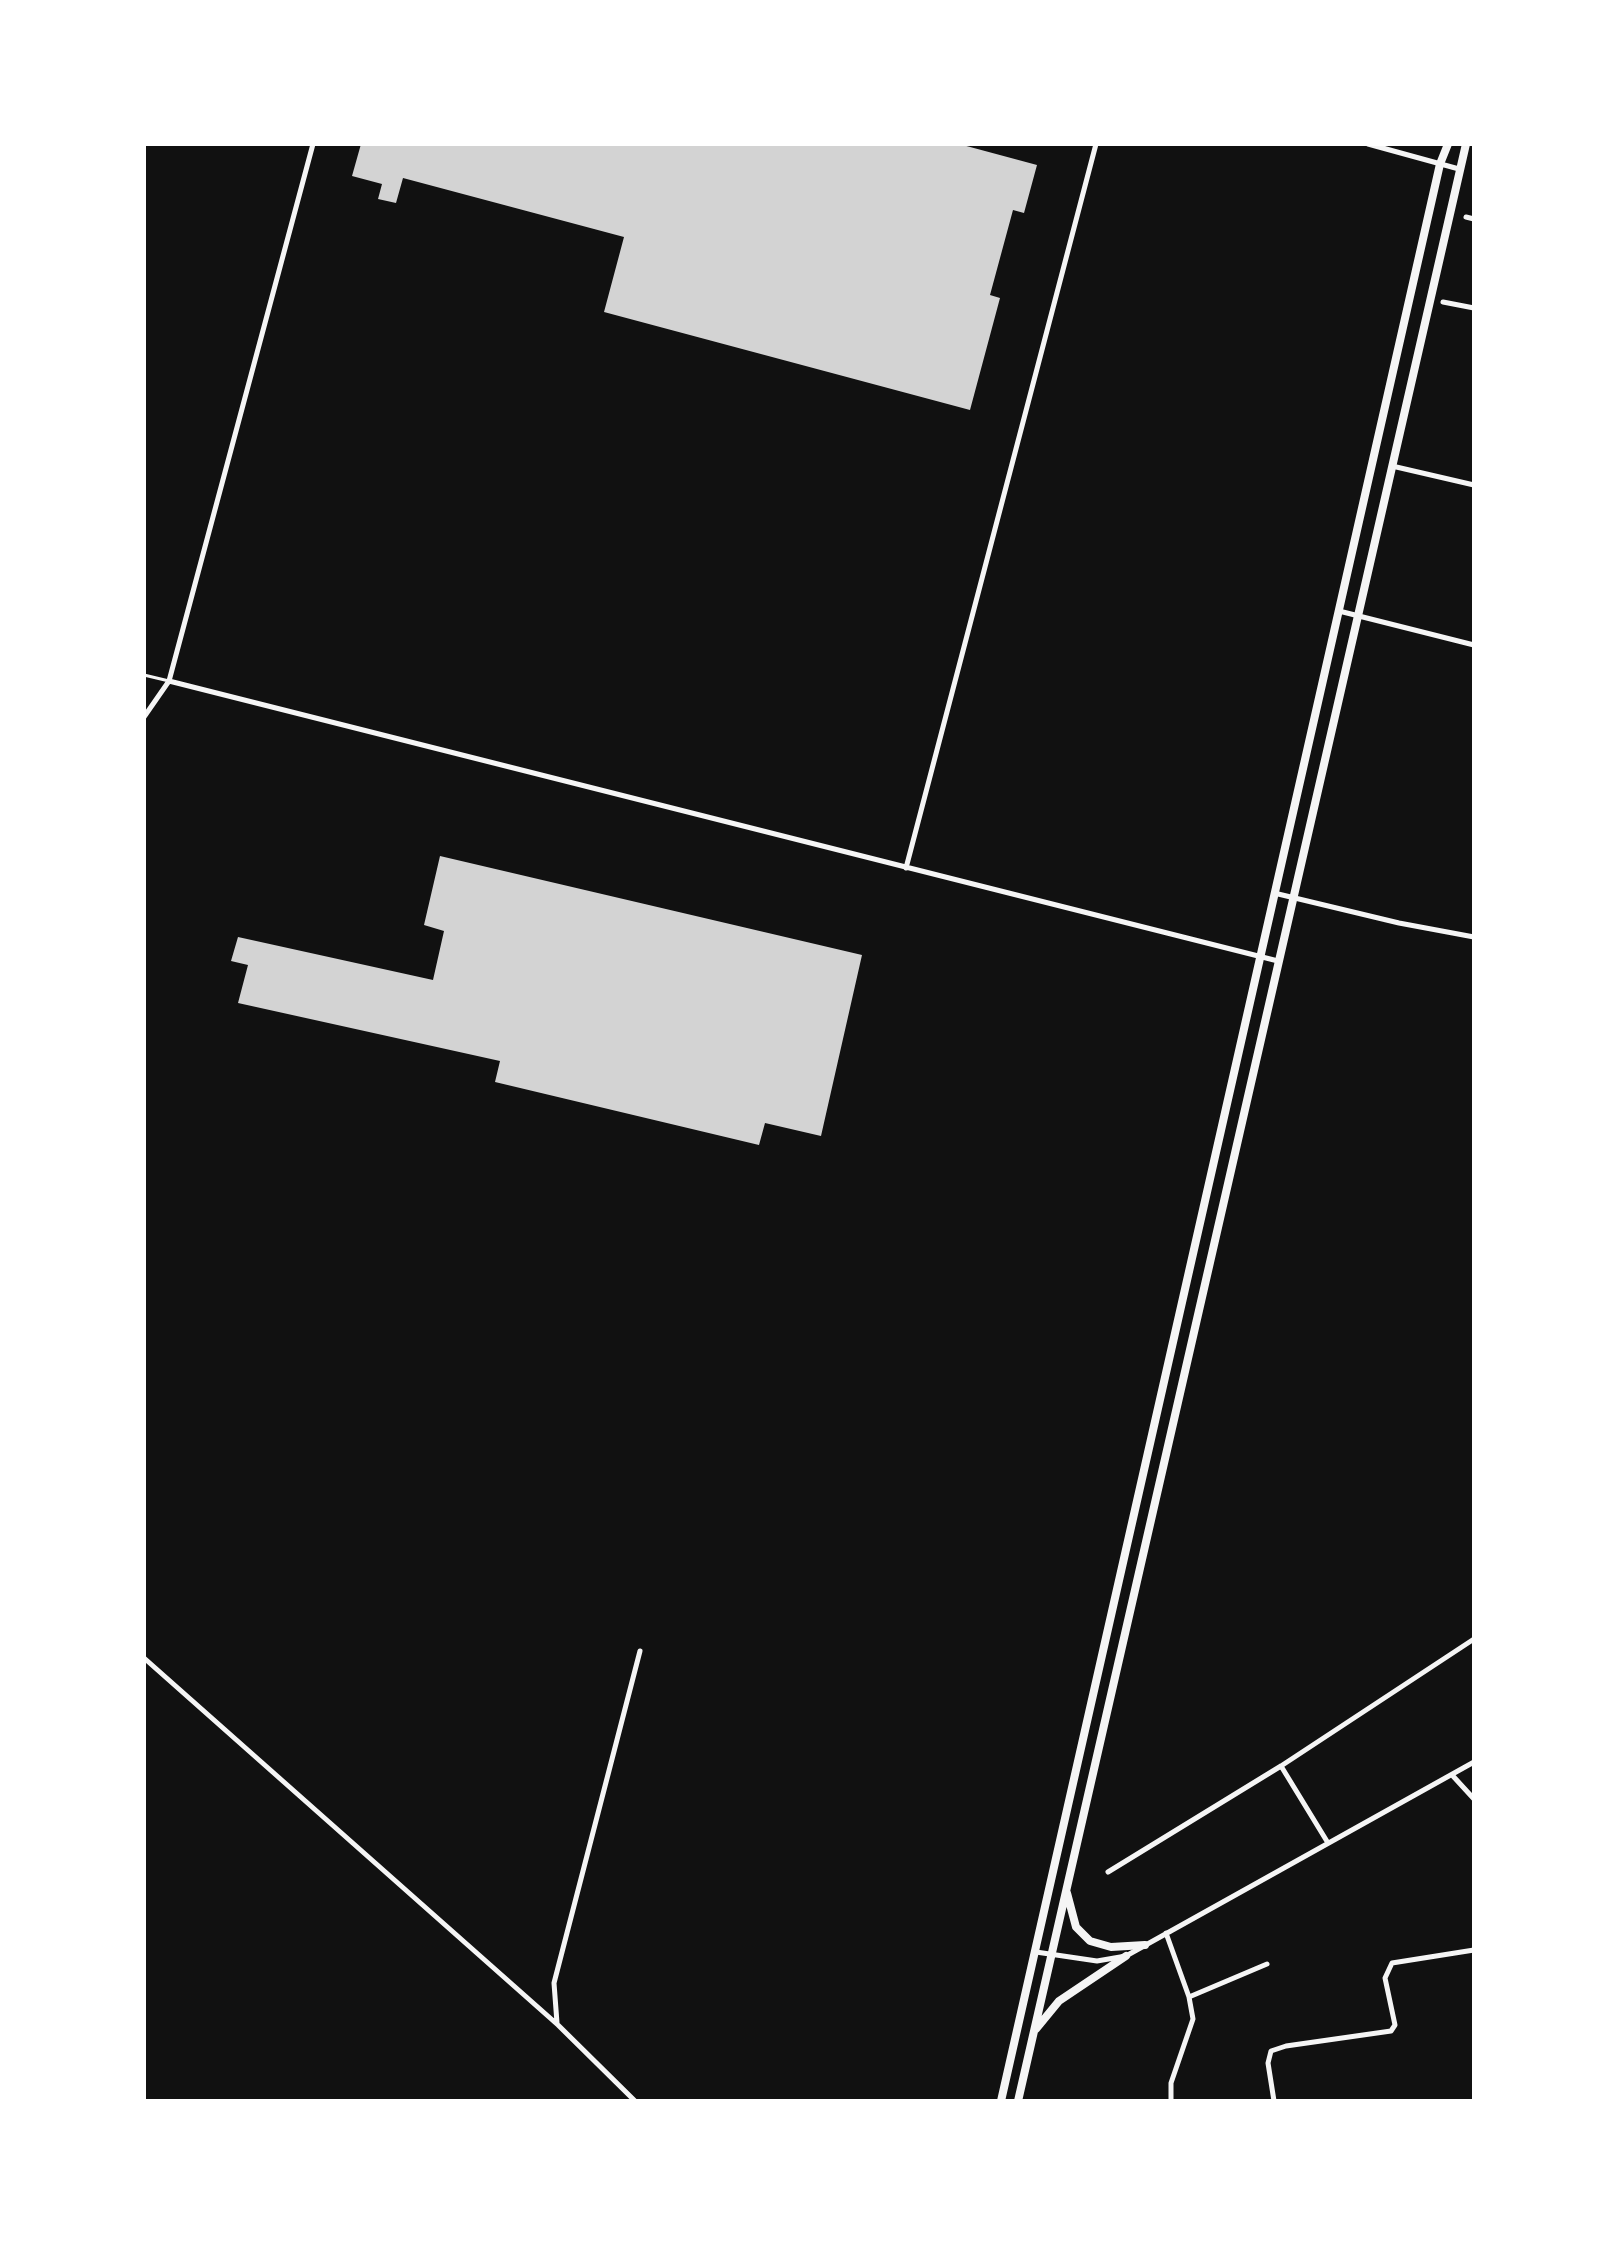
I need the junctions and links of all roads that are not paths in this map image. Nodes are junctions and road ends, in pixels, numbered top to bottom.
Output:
1 (313, 144) edge
2 (1096, 144) edge
3 (1368, 144) edge
4 (1448, 144) edge
5 (1466, 144) edge
6 (1440, 164) junction
7 (1459, 169) junction
8 (1466, 217) dead end
9 (1474, 219) edge
10 (1443, 302) dead end
11 (1474, 308) edge
12 (1391, 466) junction
13 (1474, 485) edge
14 (1338, 611) junction
15 (1357, 616) junction
16 (1474, 645) edge
17 (144, 675) edge
18 (169, 681) junction
19 (144, 717) edge
20 (906, 868) junction
21 (1274, 893) junction
22 (1292, 897) junction
23 (1474, 937) edge
24 (1260, 957) junction
25 (1278, 961) junction
26 (1474, 1639) edge
27 (640, 1651) dead end
28 (144, 1658) edge
29 (1474, 1762) edge
30 (1281, 1766) junction
31 (1452, 1775) junction
32 (1474, 1799) edge
33 (1328, 1843) junction
34 (1108, 1872) dead end
35 (1066, 1887) junction
36 (1166, 1933) junction
37 (1145, 1945) junction
38 (1474, 1950) edge
39 (1035, 1952) junction
40 (1051, 1955) junction
41 (1126, 1956) junction
42 (1267, 1964) dead end
43 (1189, 1997) junction
44 (558, 2025) junction
45 (1033, 2033) junction
46 (635, 2101) edge
47 (1001, 2101) edge
48 (1018, 2101) edge
49 (1171, 2101) edge
50 (1274, 2101) edge

1 - 18 street
2 - 20 street
3 - 6 street
4 - 6 main road
5 - 7 main road
6 - 7 street
6 - 14 main road
7 - 12 main road
8 - 9 street
10 - 11 street
12 - 13 street
12 - 15 main road
14 - 15 street
14 - 21 main road
15 - 16 street
15 - 22 main road
17 - 18 lane
18 - 19 street
18 - 20 street
20 - 24 street
21 - 22 street
21 - 24 main road
22 - 23 street
22 - 25 main road
24 - 25 street
24 - 39 main road
25 - 35 main road
26 - 30 street
27 - 44 street
28 - 44 street
29 - 31 street
30 - 33 street
30 - 34 street
31 - 32 street
31 - 33 street
33 - 36 street
35 - 37 main road
35 - 40 main road
36 - 37 street
36 - 43 street
37 - 41 street
38 - 50 street
39 - 40 street
39 - 47 main road
40 - 41 street
40 - 45 main road
41 - 45 main road
42 - 43 street
43 - 49 street
44 - 46 street
45 - 48 main road

